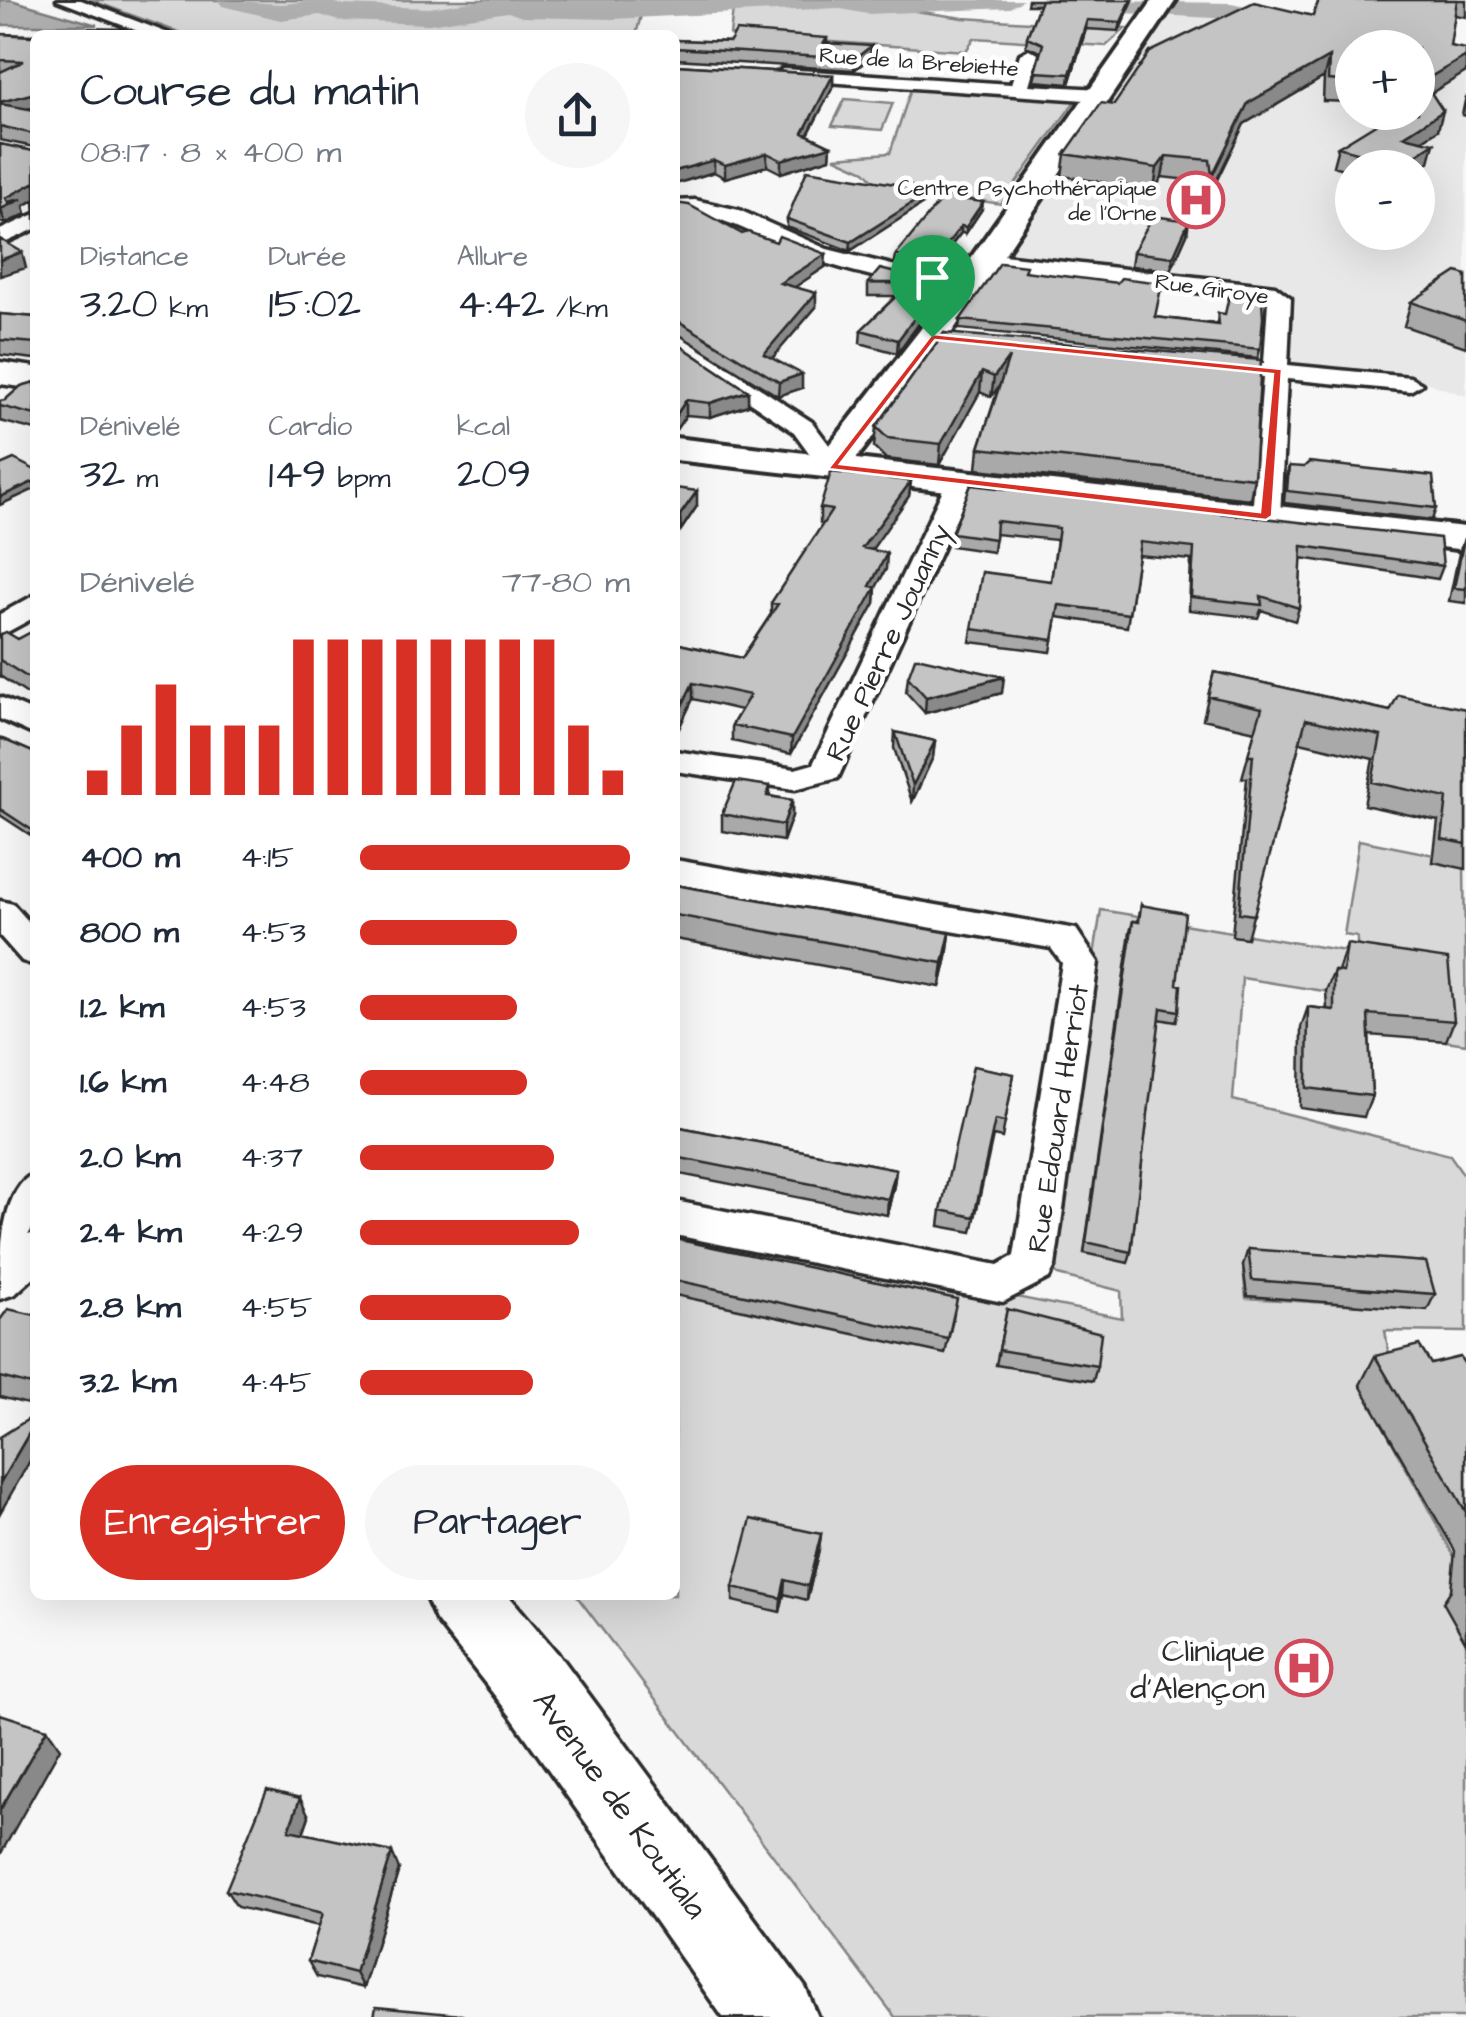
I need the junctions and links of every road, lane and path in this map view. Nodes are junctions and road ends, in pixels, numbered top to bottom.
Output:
1 (65, 0) edge
2 (1163, 3) edge
3 (150, 30) edge
4 (1029, 54) edge
5 (772, 73) edge
6 (1018, 90) junction
7 (1100, 95) junction
8 (680, 206) edge
9 (30, 223) edge
10 (0, 240) edge
11 (986, 260) junction
12 (964, 290) junction
13 (680, 343) edge
14 (1223, 366) edge
15 (1278, 371) junction
16 (1410, 384) dead end
17 (680, 450) edge
18 (832, 466) junction
19 (960, 481) junction
20 (1266, 516) junction
21 (1466, 529) edge
22 (1466, 540) edge
23 (30, 607) edge
24 (0, 627) edge
25 (0, 706) edge
26 (30, 722) edge
27 (680, 762) edge
28 (680, 873) edge
29 (0, 914) edge
30 (30, 941) edge
31 (30, 1198) edge
32 (680, 1219) edge
33 (0, 1244) edge
34 (30, 1254) edge
35 (0, 1280) edge
36 (466, 1600) edge
37 (775, 2017) edge

1 - 3 street
2 - 7 main road
4 - 6 street
5 - 6 street, Rue de la Brebiette
6 - 7 street, Rue de la Brebiette
7 - 11 main road
8 - 12 street
9 - 10 street
11 - 12 main road
11 - 15 street, Rue Giroye
12 - 18 main road
13 - 18 street
14 - 15 street
15 - 16 street
15 - 20 street, Rue Giroye
17 - 18 main road
18 - 19 main road
19 - 20 main road
19 - 27 street, Rue Pierre Jouanny
20 - 22 main road
21 - 22 main road
23 - 24 street
25 - 26 street
28 - 32 street, Rue Edouard Herriot
29 - 30 street
31 - 33 street
34 - 35 street
36 - 37 main road, Avenue de Koutiala

